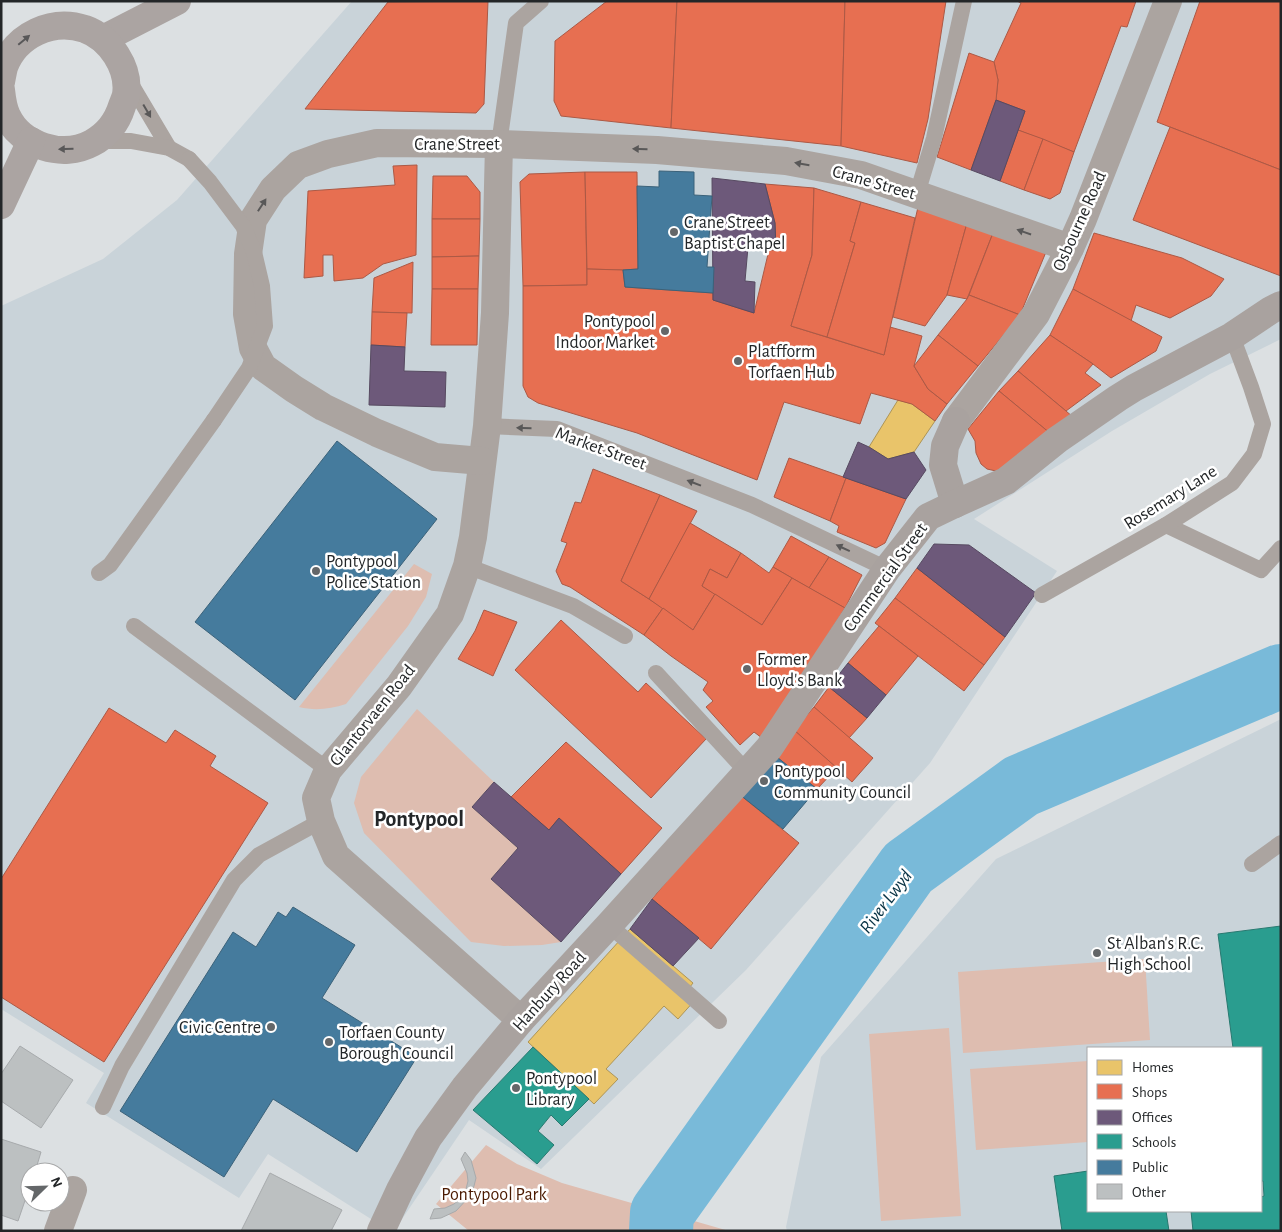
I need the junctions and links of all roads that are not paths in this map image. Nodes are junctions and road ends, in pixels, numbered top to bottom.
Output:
1 (177, 1) edge
2 (541, 1) edge
3 (964, 1) edge
4 (1168, 1) edge
5 (103, 39) junction
6 (124, 74) junction
7 (2, 77) edge
8 (31, 141) junction
9 (95, 141) junction
10 (499, 144) junction
11 (169, 148) junction
12 (917, 194) junction
13 (1, 205) edge
14 (1070, 248) junction
15 (1281, 305) edge
16 (1232, 336) junction
17 (487, 426) junction
18 (482, 461) junction
19 (955, 504) junction
20 (1166, 525) junction
21 (1281, 548) edge
22 (467, 566) junction
23 (887, 569) junction
24 (99, 573) dead end
25 (1042, 595) dead end
26 (134, 626) dead end
27 (625, 636) dead end
28 (656, 673) dead end
29 (328, 770) junction
30 (747, 772) junction
31 (321, 821) junction
32 (1281, 843) edge
33 (1252, 864) dead end
34 (609, 925) junction
35 (521, 1020) junction
36 (719, 1022) dead end
37 (103, 1106) dead end
38 (73, 1190) dead end
39 (58, 1231) edge
40 (381, 1231) edge

1 - 5 main road
2 - 10 lane
3 - 12 lane
4 - 14 street, Osbourne Road
5 - 6 main road
7 -> 5 main road
6 - 9 main road
6 -> 11 lane
7 - 8 main road
9 -> 8 main road
8 - 13 main road
9 - 11 lane
12 -> 10 street, Crane Street
10 - 17 street
18 -> 10 street, Crane Street
11 - 24 lane, bridge
14 -> 12 street, Crane Street
14 - 19 street, Osbourne Road
15 - 16 street, Commercial Street
16 - 19 street, Commercial Street
16 - 20 lane, Rosemary Lane
17 - 18 street, Glantorvaen Road
23 -> 17 lane, Market Street
18 - 22 street, Glantorvaen Road
19 - 23 street, Commercial Street
20 - 21 lane
20 - 25 lane, Rosemary Lane
22 - 27 lane
22 - 29 street, Glantorvaen Road
23 - 30 street, Commercial Street
26 - 29 lane
28 - 30 lane
29 - 31 street, Glantorvaen Road
30 - 34 street, Hanbury Road
31 - 35 street, Glantorvaen Road
31 - 37 lane
32 - 33 lane
34 - 35 street, Hanbury Road
34 - 36 lane
35 - 40 street, Hanbury Road
38 - 39 street

